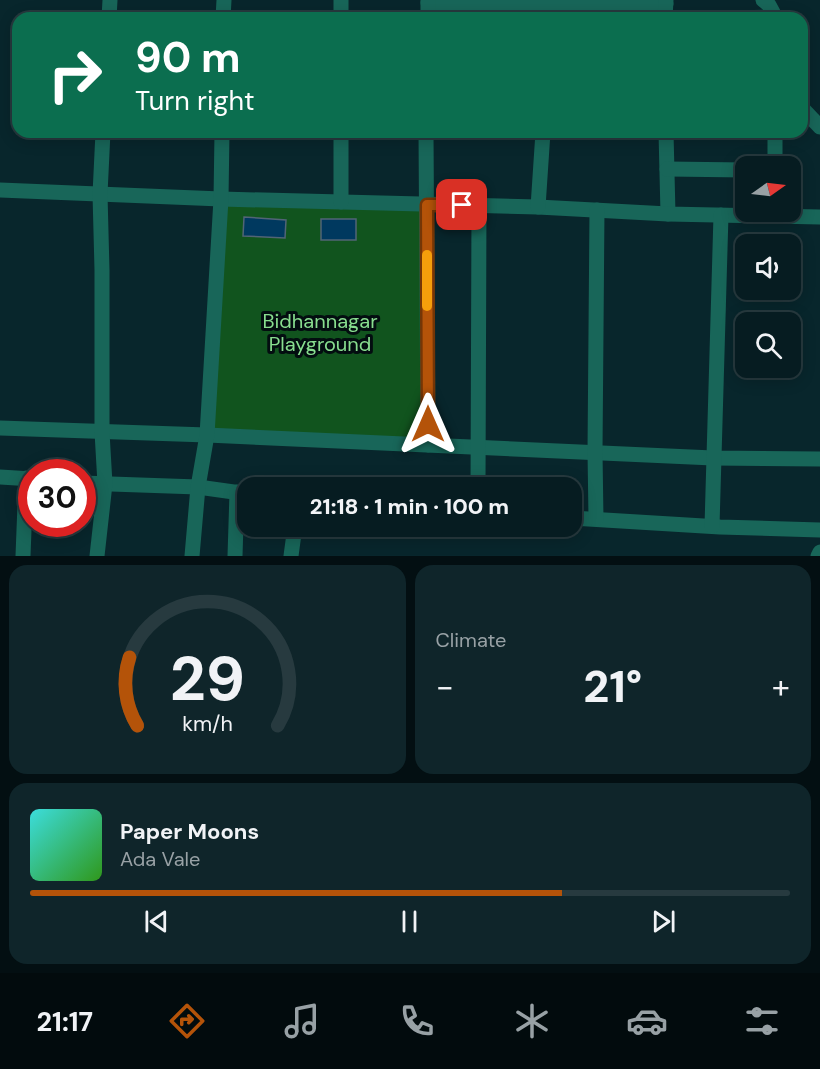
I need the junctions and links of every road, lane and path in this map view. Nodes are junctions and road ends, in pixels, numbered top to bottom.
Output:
1 (764, 0) edge
2 (567, 2) edge
3 (428, 7) edge
4 (666, 7) edge
5 (546, 11) edge
6 (773, 12) edge
7 (808, 114) edge
8 (820, 127) edge
9 (103, 138) edge
10 (222, 138) edge
11 (341, 138) edge
12 (426, 138) edge
13 (543, 138) edge
14 (666, 138) edge
15 (776, 138) edge
16 (775, 156) edge
17 (667, 168) junction
18 (735, 170) edge
19 (0, 190) edge
20 (100, 194) junction
21 (221, 199) junction
22 (341, 202) junction
23 (427, 205) junction
24 (479, 206) junction
25 (538, 207) junction
26 (597, 210) junction
27 (668, 214) junction
28 (721, 215) junction
29 (735, 215) edge
30 (801, 216) edge
31 (820, 218) edge
32 (0, 428) edge
33 (102, 432) junction
34 (207, 435) junction
35 (428, 446) junction
36 (478, 448) junction
37 (595, 452) junction
38 (713, 458) junction
39 (820, 459) edge
40 (0, 477) edge
41 (478, 477) edge
42 (18, 478) edge
43 (96, 484) edge
44 (105, 484) junction
45 (198, 487) junction
46 (237, 492) edge
47 (582, 518) edge
48 (596, 519) junction
49 (712, 526) junction
50 (820, 530) edge
51 (237, 532) edge
52 (24, 537) edge
53 (294, 537) edge
54 (23, 556) edge
55 (97, 556) edge
56 (192, 556) edge
57 (234, 556) edge
58 (291, 556) edge

1 - 6 street
2 - 4 street
2 - 5 street
3 - 5 street
7 - 8 street
9 - 20 street
10 - 21 street
11 - 22 street
12 - 23 street
13 - 25 street
14 - 17 street
15 - 16 street
17 - 18 street
17 - 27 street
19 - 20 street
20 - 21 street
20 - 33 street
21 - 22 street
21 - 34 street
22 - 23 street
23 - 24 street
23 - 35 street
24 - 25 street
24 - 36 street
25 - 26 street
26 - 27 street
26 - 37 street
27 - 28 street
28 - 29 street
28 - 38 street
30 - 31 street
32 - 33 street
33 - 34 street
33 - 44 street
34 - 35 street
34 - 45 street
35 - 36 street
36 - 37 street
36 - 41 street
37 - 38 street
37 - 48 street
38 - 39 street
38 - 49 street
40 - 42 street
43 - 44 street
44 - 45 street
44 - 55 street
45 - 46 street
45 - 56 street
47 - 48 street
48 - 49 street
49 - 50 street
51 - 57 street
52 - 54 street
53 - 58 street

